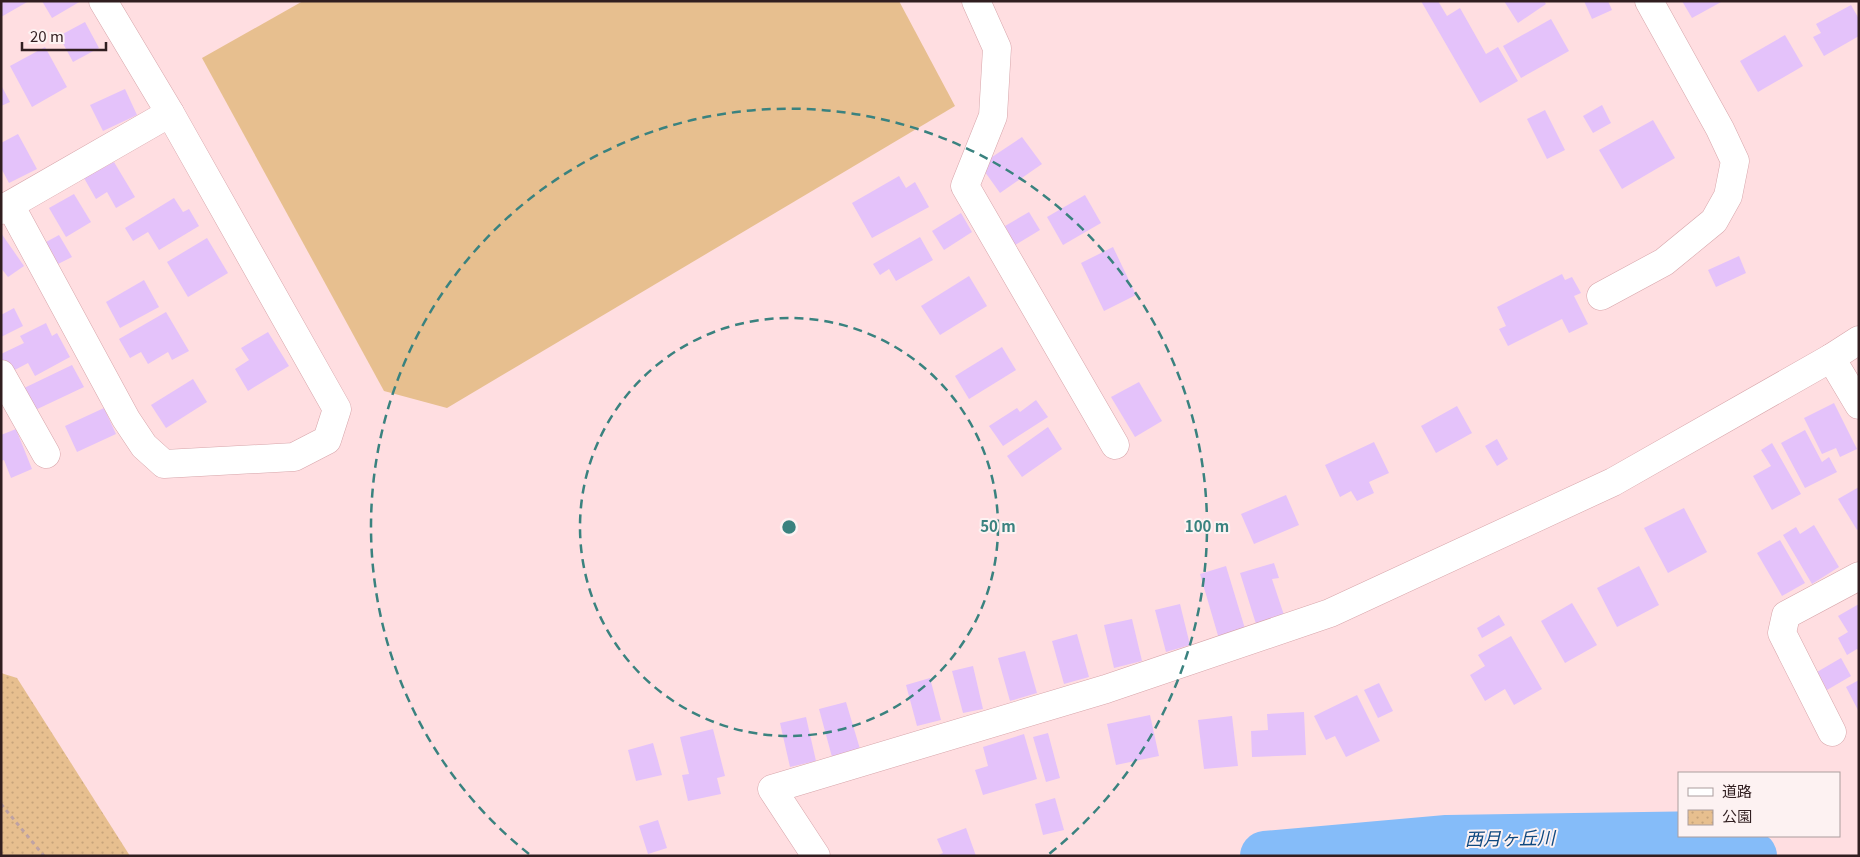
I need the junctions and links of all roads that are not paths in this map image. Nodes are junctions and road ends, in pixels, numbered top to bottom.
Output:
1 (103, 1) edge
2 (976, 1) edge
3 (1649, 1) edge
4 (170, 113) junction
5 (6, 208) edge
6 (1601, 296) dead end
7 (1859, 340) edge
8 (1832, 358) junction
9 (1, 374) edge
10 (1859, 405) edge
11 (1115, 445) dead end
12 (46, 454) dead end
13 (1859, 576) edge
14 (1832, 732) dead end
15 (816, 856) edge

1 - 4 street
2 - 11 street
3 - 6 street
4 - 5 street
4 - 5 street
7 - 8 street
8 - 10 street
8 - 15 street
9 - 12 street
13 - 14 street

